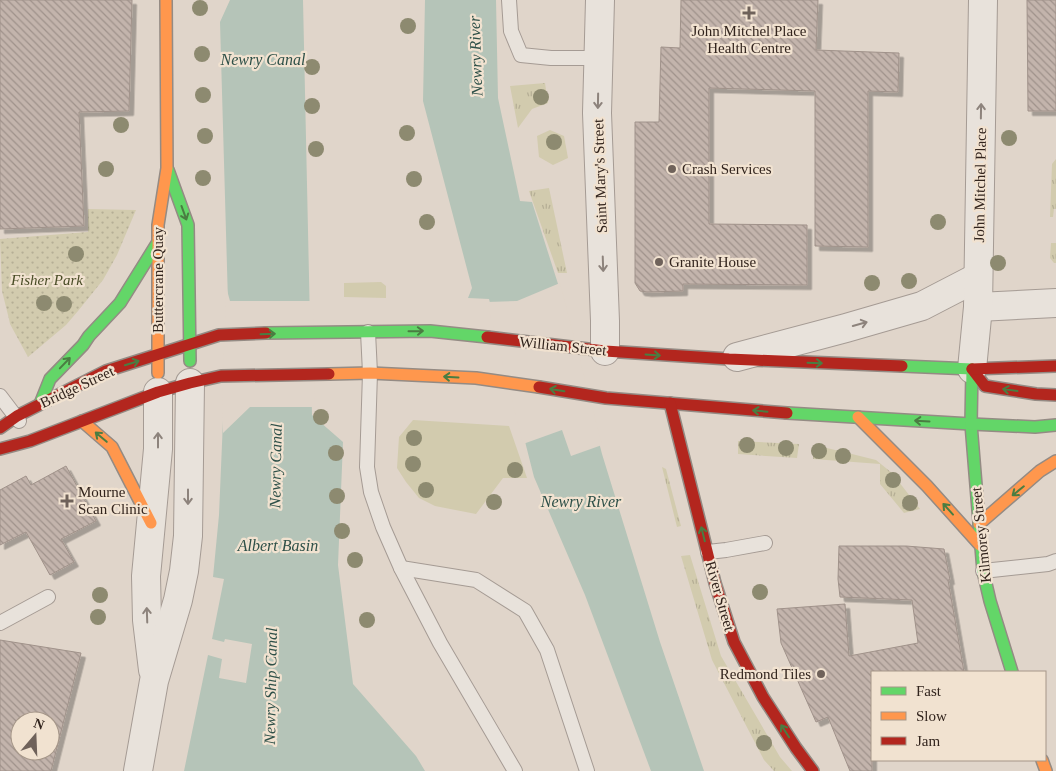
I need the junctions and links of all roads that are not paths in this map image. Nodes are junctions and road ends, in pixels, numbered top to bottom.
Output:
1 (166, 0) edge
2 (509, 0) edge
3 (600, 0) edge
4 (983, 0) edge
5 (599, 58) junction
6 (167, 168) junction
7 (158, 242) junction
8 (978, 277) junction
9 (1056, 303) edge
10 (978, 307) junction
11 (368, 332) junction
12 (190, 345) junction
13 (598, 351) junction
14 (158, 355) junction
15 (729, 359) junction
16 (1056, 366) edge
17 (972, 369) junction
18 (370, 373) junction
19 (190, 383) junction
20 (158, 392) junction
21 (1056, 395) edge
22 (0, 396) edge
23 (670, 402) junction
24 (40, 404) junction
25 (17, 416) junction
26 (858, 418) junction
27 (82, 421) junction
28 (971, 424) junction
29 (1056, 425) edge
30 (0, 428) edge
31 (30, 441) junction
32 (0, 449) edge
33 (1056, 461) edge
34 (151, 523) junction
35 (979, 524) junction
36 (765, 543) dead end
37 (980, 545) junction
38 (708, 552) junction
39 (1056, 561) edge
40 (401, 568) junction
41 (983, 571) junction
42 (48, 597) dead end
43 (0, 623) edge
44 (1012, 671) edge
45 (154, 681) junction
46 (138, 771) edge
47 (515, 771) edge
48 (587, 771) edge
49 (813, 771) edge

1 - 6 main road, Buttercrane Quay
2 - 5 lane
3 - 5 street, Saint Mary's Street
8 -> 4 street, John Mitchel Place
5 -> 13 street, Saint Mary's Street
6 - 7 main road, Buttercrane Quay
6 -> 12 main road, Buttercrane Quay
7 - 14 main road, Buttercrane Quay
24 -> 7 main road
8 - 10 street, John Mitchel Place
15 -> 8 street
9 - 10 street
10 - 17 street, John Mitchel Place
12 -> 11 main road, William Street
11 -> 13 main road, William Street
11 - 18 lane
12 - 14 main road, William Street
12 - 19 main road, Buttercrane Quay
13 -> 15 main road, William Street
14 - 20 main road, Buttercrane Quay
24 -> 14 main road, Bridge Street
15 -> 17 main road, William Street
16 - 17 main road, William Street
21 -> 17 main road
17 - 28 main road, Kilmorey Street
18 - 19 main road
23 -> 18 main road
18 - 40 lane
19 - 20 main road
19 -> 45 street
20 - 27 main road, Bridge Street
34 -> 20 street
22 - 25 lane
26 -> 23 main road
38 -> 23 main road, River Street
24 - 25 main road, Bridge Street
25 - 30 main road, Bridge Street
25 - 31 lane
28 -> 26 main road
37 -> 26 main road
27 - 31 main road, Bridge Street
34 -> 27 main road
28 - 29 main road
28 - 35 main road, Kilmorey Street
31 - 32 main road, Bridge Street
33 -> 35 main road
45 -> 34 street
35 - 37 main road, Kilmorey Street
36 - 38 lane
37 - 41 main road, Kilmorey Street
49 -> 38 main road, River Street
39 - 41 lane
40 - 47 lane
40 - 48 lane
41 - 44 main road, Kilmorey Street
42 - 43 lane
45 - 46 street

